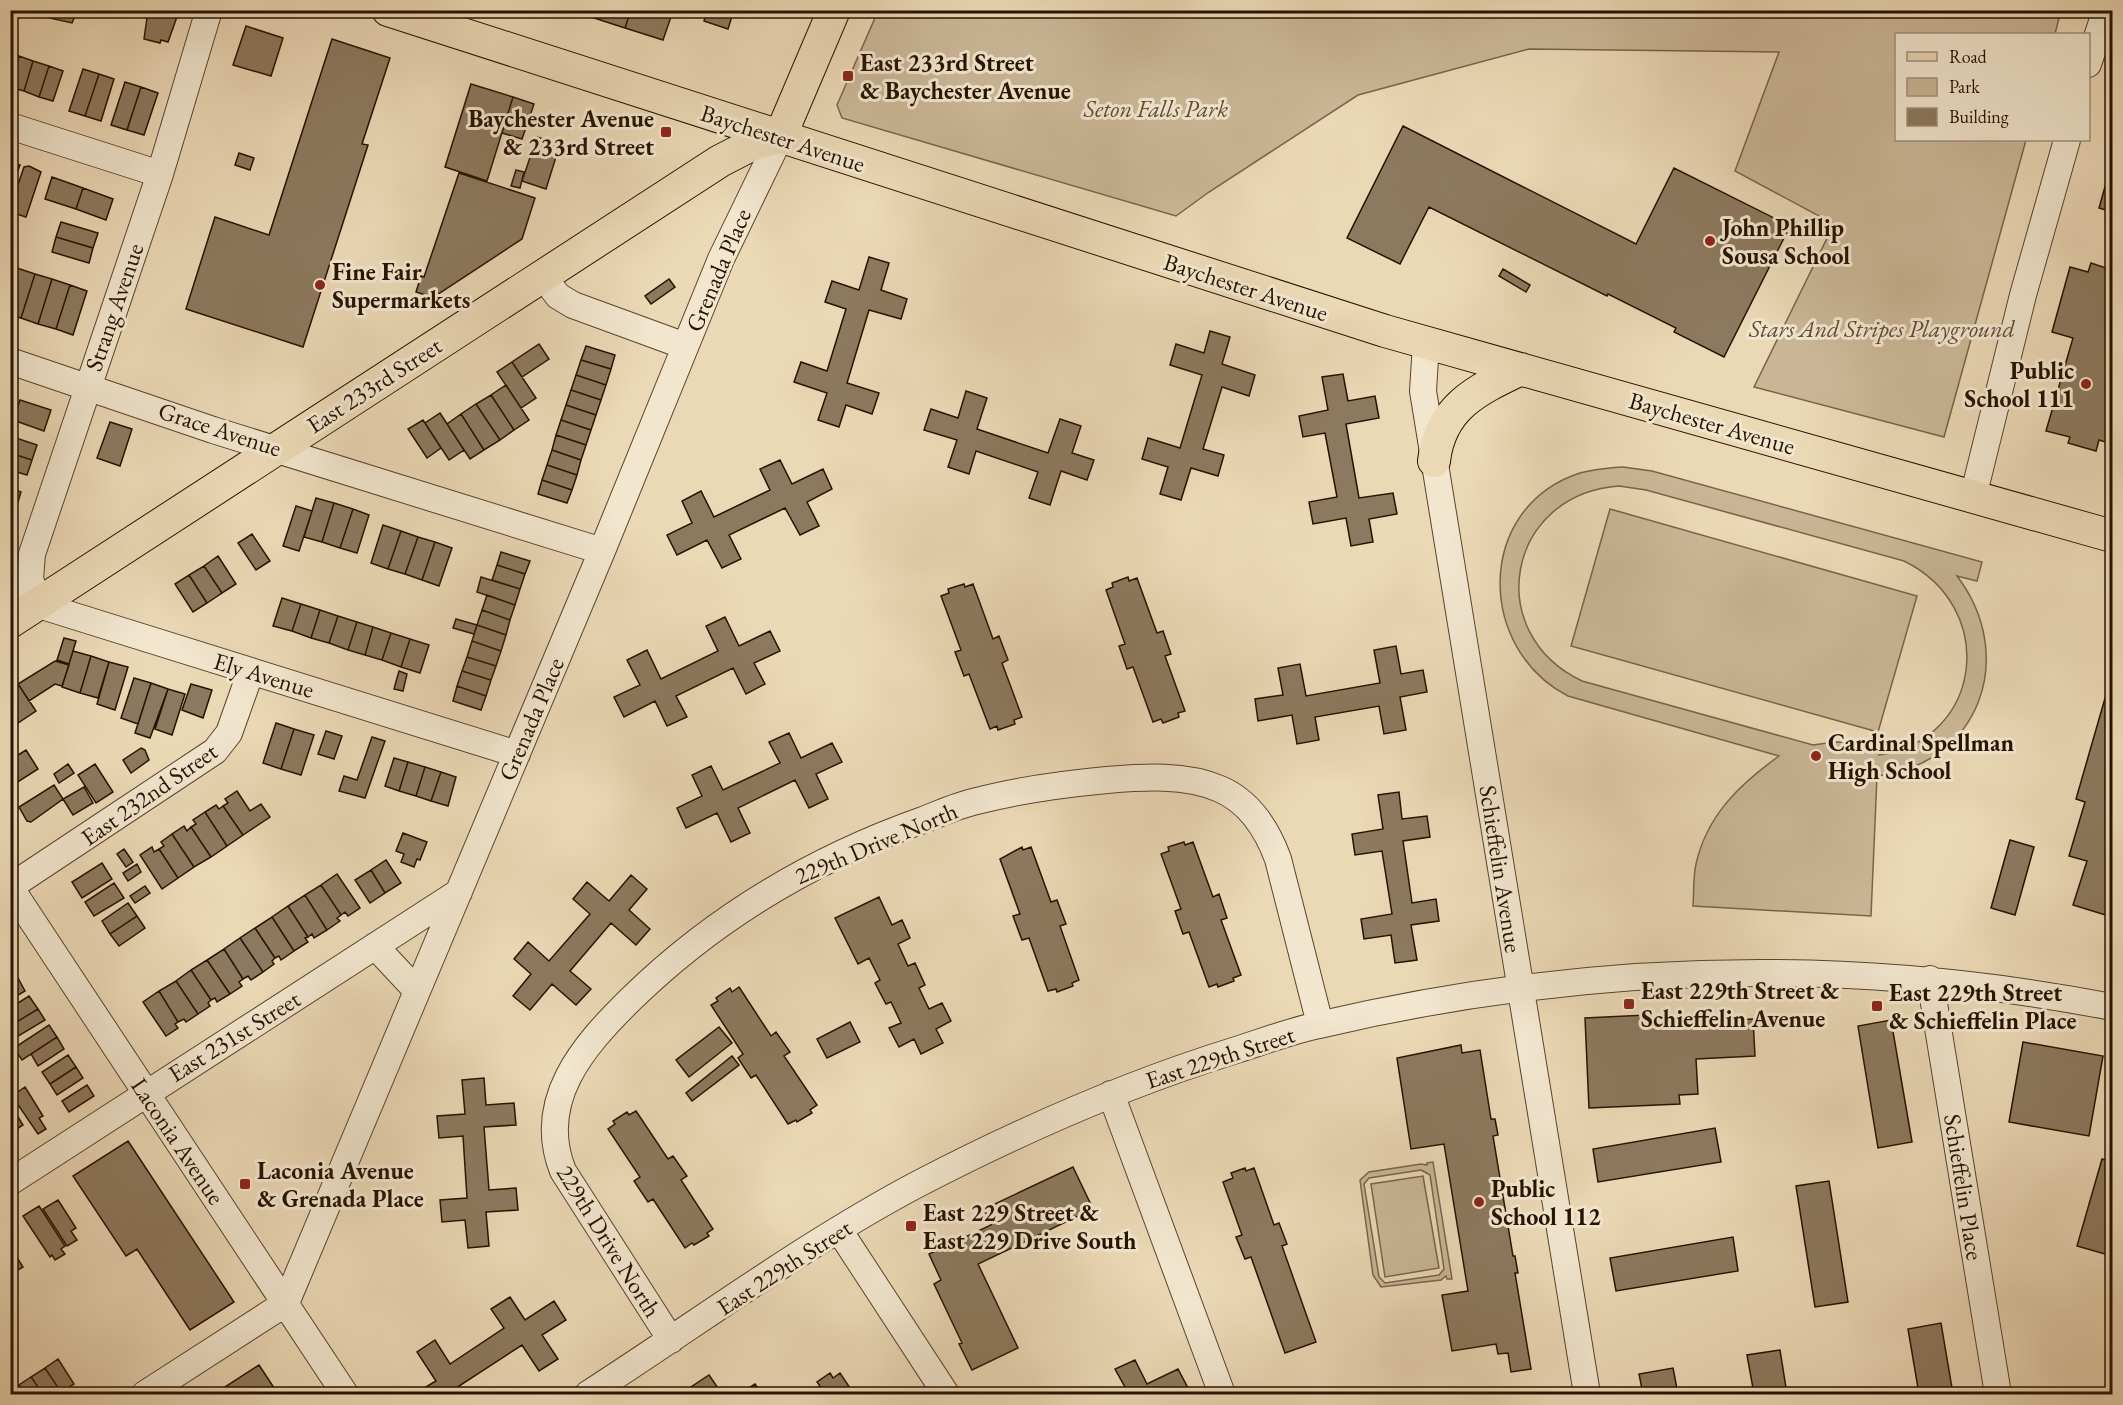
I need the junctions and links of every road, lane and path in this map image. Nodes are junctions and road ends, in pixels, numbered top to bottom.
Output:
1 (209, 10) edge
2 (387, 10) edge
3 (834, 10) edge
4 (2105, 26) edge
5 (2090, 60) edge
6 (10, 126) edge
7 (780, 137) junction
8 (2067, 141) edge
9 (160, 174) junction
10 (542, 275) junction
11 (1426, 343) junction
12 (685, 346) junction
13 (10, 361) edge
14 (1521, 369) junction
15 (87, 386) junction
16 (278, 448) junction
17 (1434, 462) junction
18 (1973, 497) junction
19 (2112, 536) edge
20 (602, 551) junction
21 (25, 600) edge
22 (10, 622) edge
23 (251, 671) junction
24 (517, 754) junction
25 (10, 887) edge
26 (459, 892) junction
27 (375, 946) junction
28 (1930, 979) junction
29 (1520, 989) junction
30 (417, 991) junction
31 (2112, 1007) edge
32 (1320, 1024) junction
33 (146, 1093) junction
34 (1110, 1094) junction
35 (10, 1182) edge
36 (839, 1230) junction
37 (285, 1303) junction
38 (671, 1340) junction
39 (145, 1395) edge
40 (345, 1395) edge
41 (588, 1395) edge
42 (946, 1395) edge
43 (1222, 1395) edge
44 (1587, 1395) edge
45 (1998, 1395) edge

1 - 9 street, Strang Avenue
2 - 7 main road, Baychester Avenue
3 - 7 main road
4 - 5 street
6 - 9 street
7 - 10 main road, East 233rd Street
7 - 11 main road, Baychester Avenue
7 - 12 street, Grenada Place
8 - 18 street
9 - 15 street, Strang Avenue
10 - 12 street
10 - 16 main road, East 233rd Street
11 - 14 main road, Baychester Avenue
11 - 17 street, Schieffelin Avenue
12 - 20 street, Grenada Place
13 - 15 street, Grace Avenue
14 - 17 main road
14 - 18 main road, Baychester Avenue
15 - 16 street, Grace Avenue
15 - 21 street, Strang Avenue
16 - 20 street, Grace Avenue
16 - 21 main road, East 233rd Street
17 - 29 street, Schieffelin Avenue
18 - 19 main road, Baychester Avenue
20 - 24 street, Grenada Place
21 - 22 main road, East 233rd Street
21 - 23 street, Ely Avenue
23 - 24 street, Ely Avenue
23 - 25 street, East 232nd Street
24 - 26 street, Grenada Place
25 - 33 street, Laconia Avenue
26 - 27 street, East 231st Street
26 - 30 street, Grenada Place
27 - 30 street
27 - 33 street, East 231st Street
28 - 29 street, East 229th Street
28 - 31 street, East 229th Street
28 - 45 street, Schieffelin Place
29 - 32 street, East 229th Street
29 - 44 street, Schieffelin Avenue
30 - 37 street, Grenada Place
32 - 34 street, East 229th Street
32 - 38 street, 229th Drive North
33 - 35 street, East 231st Street
33 - 37 street, Laconia Avenue
34 - 36 street, East 229th Street
34 - 43 street
36 - 38 street, East 229th Street
36 - 42 street
37 - 39 street
37 - 40 street, Laconia Avenue
38 - 41 street, East 229th Street

